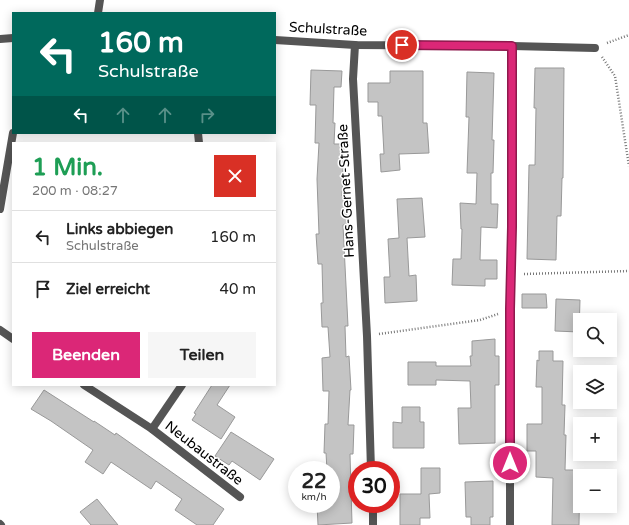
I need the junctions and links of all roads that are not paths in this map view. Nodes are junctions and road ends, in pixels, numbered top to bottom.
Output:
1 (100, 0) edge
2 (98, 12) edge
3 (12, 38) edge
4 (0, 39) edge
5 (276, 40) edge
6 (355, 45) junction
7 (512, 46) junction
8 (595, 48) road end
9 (13, 134) edge
10 (0, 209) edge
11 (0, 330) edge
12 (12, 338) edge
13 (86, 386) edge
14 (181, 386) edge
15 (152, 429) junction
16 (371, 461) edge
17 (240, 497) dead end
18 (372, 513) edge
19 (373, 525) edge
20 (510, 525) edge

1 - 2 street
3 - 4 street
5 - 6 street, Schulstraße
6 - 7 street, Schulstraße
6 - 16 street, Hans-Gernet-Straße
7 - 8 street, Schulstraße
7 - 20 street
9 - 10 street
11 - 12 street
13 - 15 street, Neubaustraße
14 - 15 street, Neubaustraße
15 - 17 street, Neubaustraße
18 - 19 street

